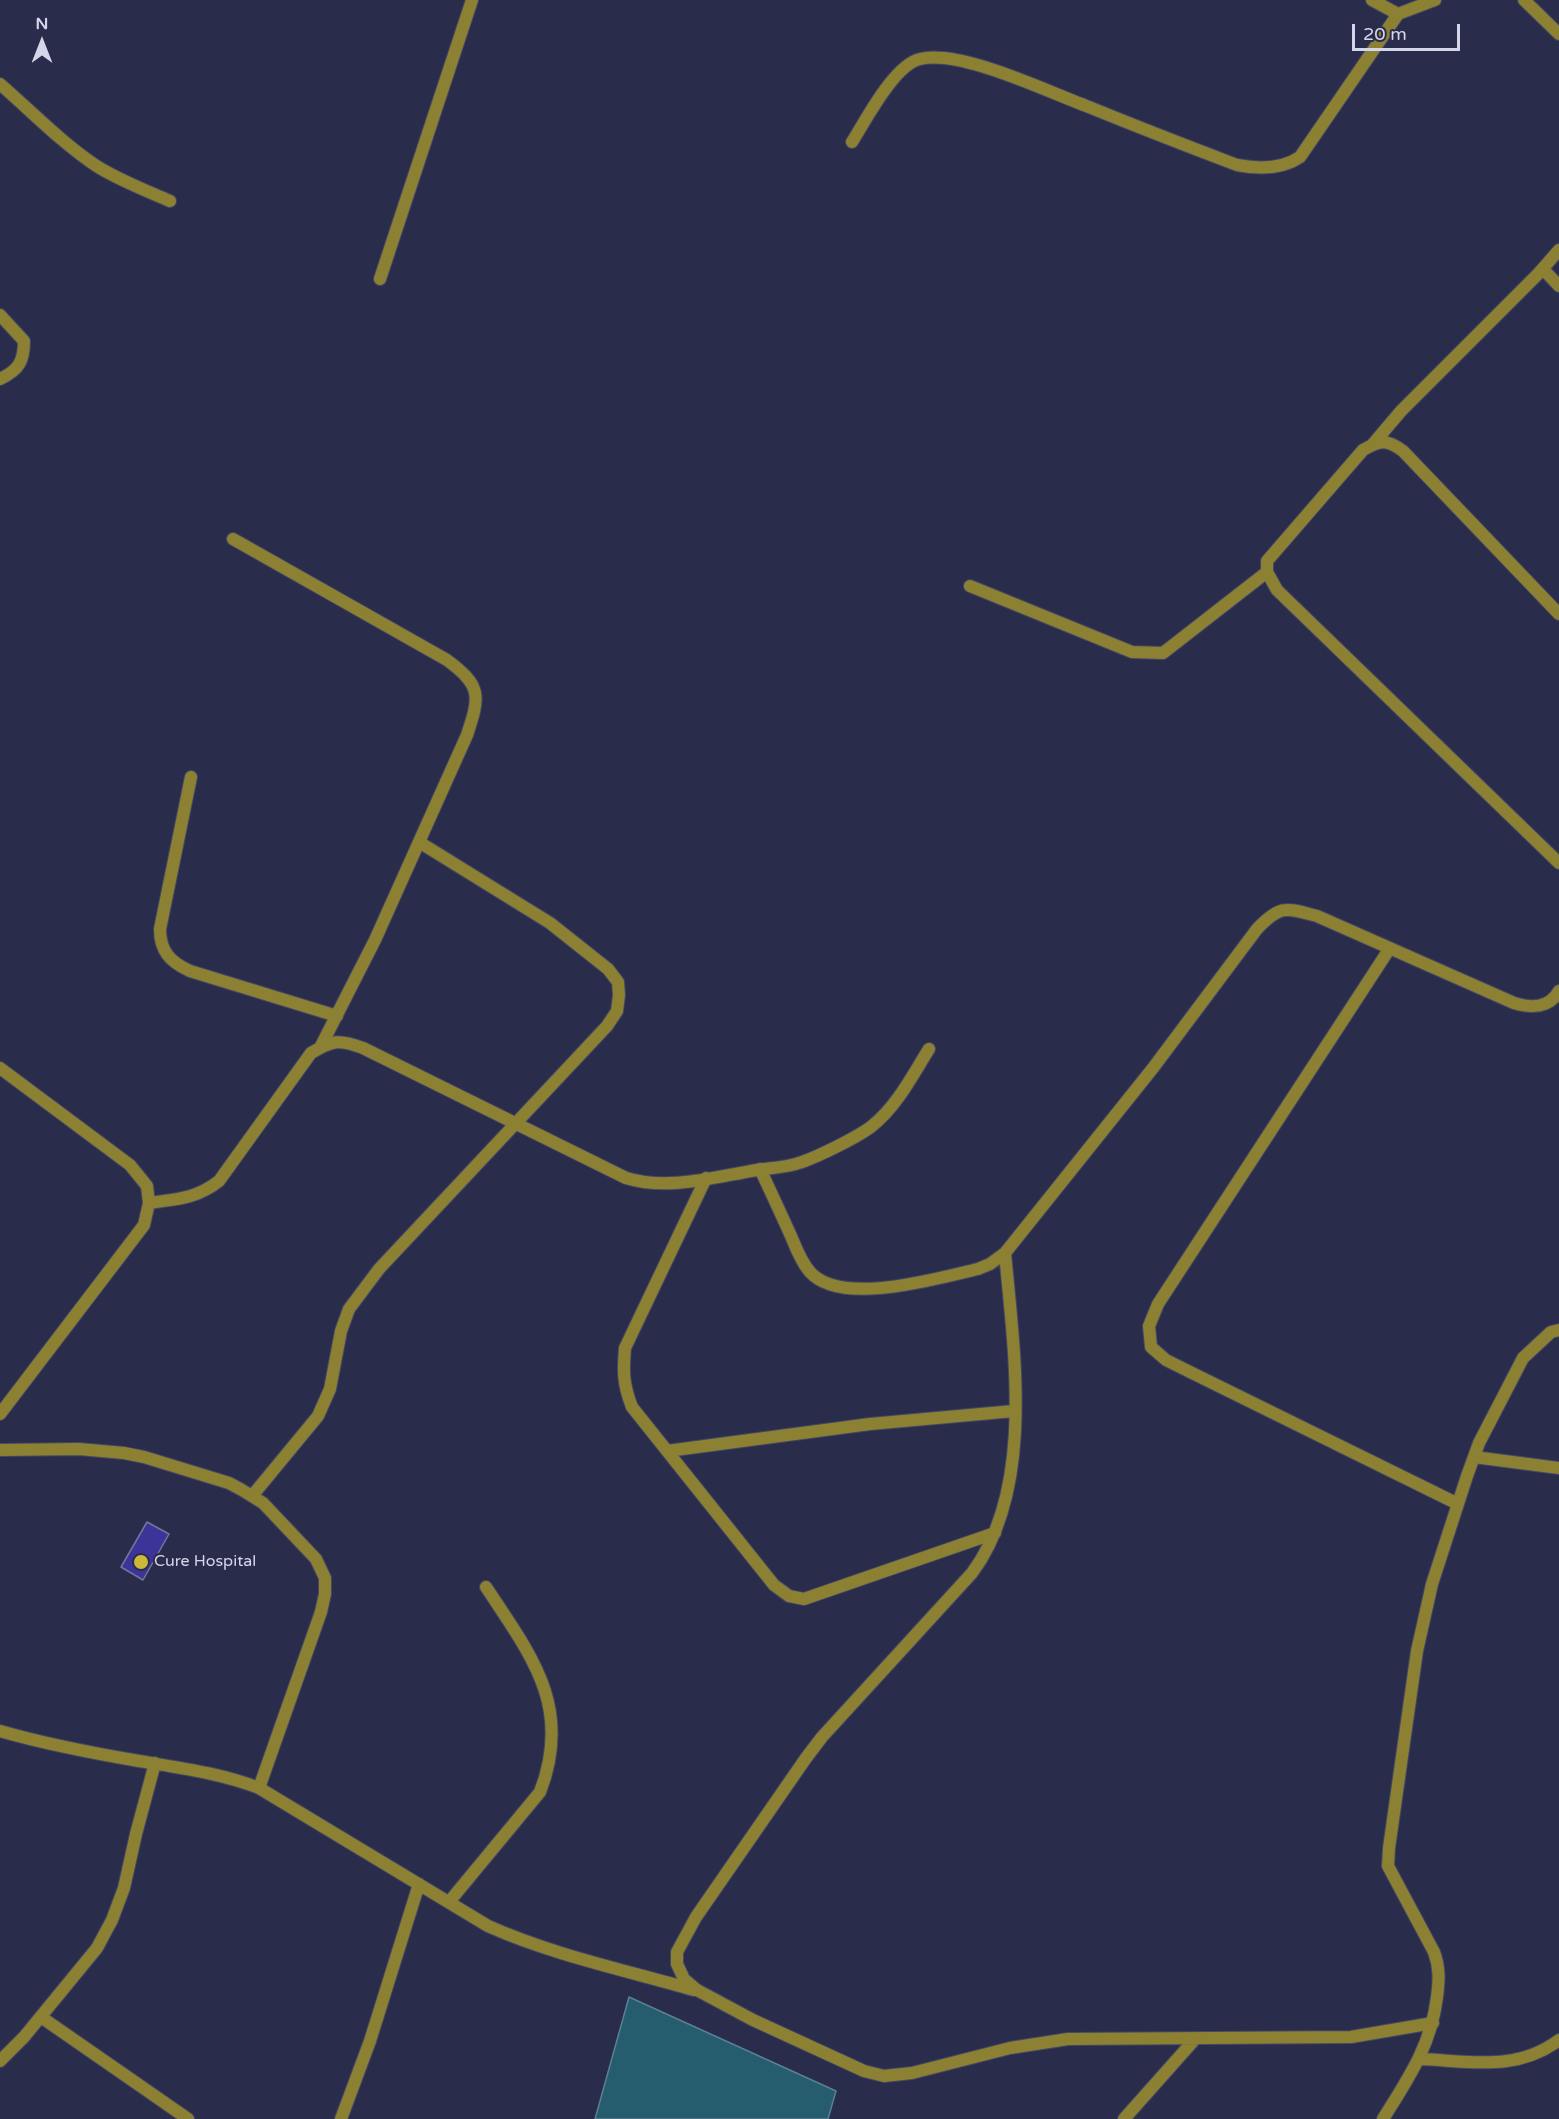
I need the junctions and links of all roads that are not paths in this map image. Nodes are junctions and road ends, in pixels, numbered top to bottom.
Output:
1 (472, 0) edge
2 (1372, 0) edge
3 (1435, 0) edge
4 (1524, 0) edge
5 (1398, 14) junction
6 (1559, 34) edge
7 (0, 84) edge
8 (852, 142) dead end
9 (170, 201) dead end
10 (1559, 250) edge
11 (1537, 275) junction
12 (380, 279) dead end
13 (1559, 286) edge
14 (0, 315) edge
15 (0, 379) edge
16 (1372, 445) junction
17 (233, 539) dead end
18 (1267, 572) junction
19 (970, 586) dead end
20 (1559, 614) edge
21 (191, 777) dead end
22 (419, 842) junction
23 (1559, 863) edge
24 (1390, 948) junction
25 (1559, 991) edge
26 (337, 1016) junction
27 (321, 1047) junction
28 (929, 1049) dead end
29 (0, 1068) edge
30 (515, 1124) junction
31 (760, 1169) junction
32 (706, 1178) junction
33 (149, 1203) junction
34 (1005, 1253) junction
35 (1559, 1330) edge
36 (1014, 1411) junction
37 (0, 1414) edge
38 (0, 1450) edge
39 (667, 1451) junction
40 (1474, 1457) junction
41 (1559, 1468) edge
42 (252, 1496) junction
43 (1458, 1504) junction
44 (994, 1533) junction
45 (486, 1587) dead end
46 (0, 1731) edge
47 (155, 1763) junction
48 (259, 1788) junction
49 (419, 1884) junction
50 (449, 1902) junction
51 (697, 1990) junction
52 (41, 2017) junction
53 (1433, 2023) junction
54 (1196, 2038) junction
55 (1559, 2040) edge
56 (1420, 2059) junction
57 (0, 2061) edge
58 (188, 2119) edge
59 (341, 2119) edge
60 (1124, 2119) edge
61 (1383, 2119) edge

1 - 12 street
2 - 5 street
3 - 5 street
4 - 6 street
5 - 8 street
7 - 9 street
10 - 11 street
11 - 13 street
11 - 16 street
14 - 15 street
16 - 18 street
16 - 20 street
17 - 22 street
18 - 19 street
18 - 23 street
21 - 26 street
22 - 26 street
22 - 30 street
24 - 25 street
24 - 34 street
24 - 43 street
26 - 27 street
27 - 30 street
27 - 33 street
28 - 31 street
29 - 33 street
30 - 32 street
30 - 42 street
31 - 32 street
31 - 34 street
32 - 39 street
33 - 37 street
34 - 36 street
35 - 40 street
36 - 39 street
36 - 44 street
38 - 42 street
39 - 44 street
40 - 41 street
40 - 43 street
42 - 48 street
43 - 53 street
44 - 51 street
45 - 50 street
46 - 47 street
47 - 48 street
47 - 52 street
48 - 49 street
49 - 50 street
49 - 59 street
50 - 51 street
51 - 54 street
52 - 57 street
52 - 58 street
53 - 54 street
53 - 56 street
54 - 60 street
55 - 56 street
56 - 61 street

